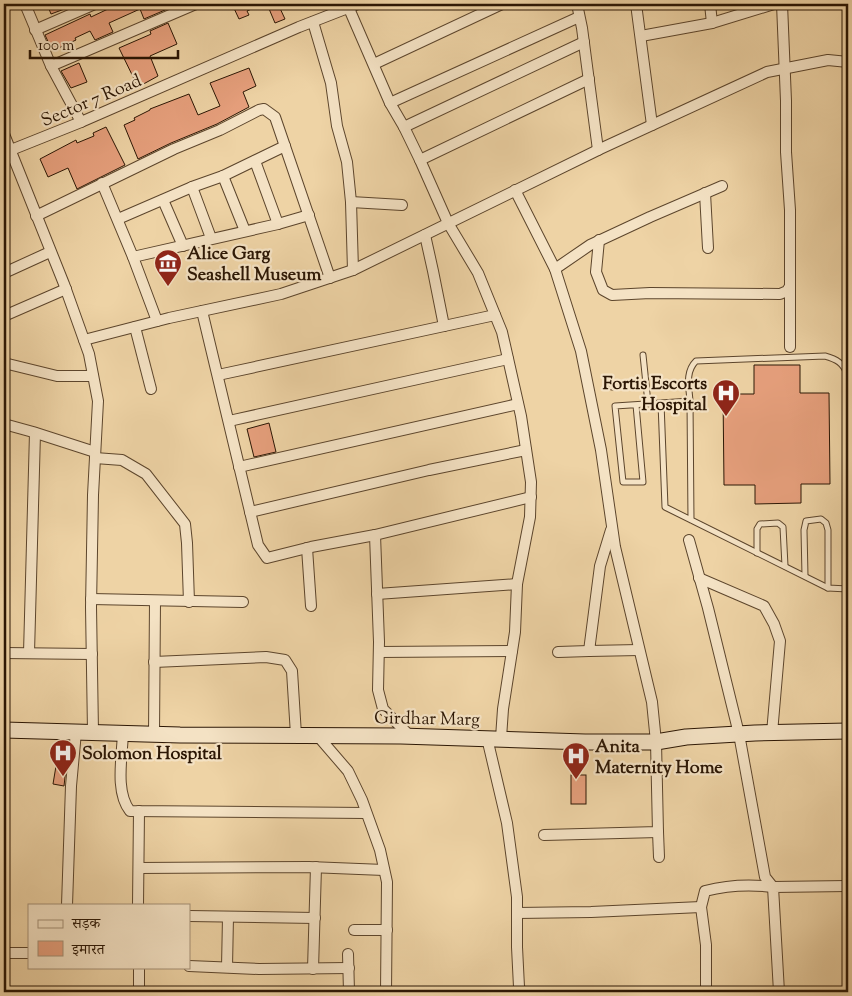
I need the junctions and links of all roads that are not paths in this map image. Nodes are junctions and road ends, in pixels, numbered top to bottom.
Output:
1 (25, 4) edge
2 (95, 4) edge
3 (196, 4) edge
4 (502, 4) edge
5 (577, 4) edge
6 (636, 4) edge
7 (710, 4) edge
8 (774, 4) edge
9 (782, 4) edge
10 (351, 5) edge
11 (579, 17) junction
12 (314, 22) junction
13 (712, 23) junction
14 (35, 30) junction
15 (641, 36) junction
16 (584, 42) junction
17 (848, 62) edge
18 (374, 64) junction
19 (51, 66) junction
20 (784, 69) junction
21 (588, 79) junction
22 (390, 103) junction
23 (81, 122) junction
24 (652, 125) junction
25 (404, 127) junction
26 (4, 134) edge
27 (285, 146) junction
28 (11, 150) junction
29 (598, 150) junction
30 (420, 160) junction
31 (255, 161) junction
32 (223, 176) junction
33 (102, 183) junction
34 (722, 186) dead end
35 (192, 187) junction
36 (515, 190) junction
37 (705, 193) junction
38 (163, 200) junction
39 (351, 202) junction
40 (402, 204) dead end
41 (309, 215) junction
42 (36, 216) junction
43 (118, 219) junction
44 (448, 223) junction
45 (278, 224) junction
46 (245, 231) junction
47 (424, 235) junction
48 (211, 238) junction
49 (599, 240) junction
50 (183, 246) junction
51 (708, 248) dead end
52 (50, 252) junction
53 (133, 257) junction
54 (555, 269) junction
55 (353, 270) junction
56 (4, 273) edge
57 (330, 278) junction
58 (790, 286) junction
59 (66, 289) junction
60 (202, 311) junction
61 (495, 315) junction
62 (4, 316) edge
63 (157, 321) junction
64 (444, 326) junction
65 (135, 327) junction
66 (84, 340) junction
67 (790, 347) dead end
68 (643, 355) dead end
69 (508, 359) junction
70 (4, 363) edge
71 (841, 363) junction
72 (848, 363) edge
73 (218, 375) junction
74 (93, 376) junction
75 (645, 385) junction
76 (612, 387) dead end
77 (152, 390) dead end
78 (690, 401) junction
79 (661, 403) junction
80 (518, 404) junction
81 (648, 404) junction
82 (636, 405) junction
83 (229, 421) junction
84 (4, 424) edge
85 (34, 433) junction
86 (848, 434) edge
87 (526, 450) junction
88 (95, 455) junction
89 (239, 466) junction
90 (531, 497) junction
91 (250, 512) junction
92 (691, 520) junction
93 (612, 526) junction
94 (375, 535) junction
95 (689, 540) dead end
96 (307, 548) junction
97 (757, 553) junction
98 (785, 566) junction
99 (805, 576) junction
100 (699, 578) junction
101 (517, 584) junction
102 (828, 588) junction
103 (848, 589) edge
104 (377, 594) junction
105 (91, 599) junction
106 (155, 601) junction
107 (189, 602) junction
108 (243, 602) dead end
109 (311, 606) dead end
110 (639, 650) junction
111 (512, 651) junction
112 (589, 651) junction
113 (4, 652) edge
114 (379, 652) junction
115 (558, 652) dead end
116 (28, 653) junction
117 (92, 654) junction
118 (154, 662) junction
119 (4, 730) edge
120 (848, 731) edge
121 (76, 732) junction
122 (93, 732) junction
123 (123, 733) junction
124 (772, 733) junction
125 (154, 734) junction
126 (738, 734) junction
127 (296, 735) junction
128 (323, 736) junction
129 (406, 736) junction
130 (494, 738) junction
131 (656, 742) junction
132 (139, 811) junction
133 (366, 813) junction
134 (658, 832) junction
135 (544, 835) dead end
136 (659, 857) dead end
137 (316, 867) junction
138 (138, 868) junction
139 (384, 870) junction
140 (848, 886) edge
141 (773, 887) junction
142 (67, 904) edge
143 (138, 904) edge
144 (701, 907) junction
145 (517, 913) junction
146 (190, 916) edge
147 (228, 917) junction
148 (315, 918) junction
149 (354, 930) dead end
150 (387, 930) junction
151 (4, 953) edge
152 (28, 953) edge
153 (348, 954) dead end
154 (190, 966) edge
155 (227, 967) junction
156 (139, 968) edge
157 (349, 968) junction
158 (313, 969) junction
159 (139, 992) edge
160 (349, 992) edge
161 (386, 992) edge
162 (522, 992) edge
163 (706, 992) edge
164 (779, 992) edge

1 - 14 street
2 - 14 street
3 - 19 street
4 - 18 street
5 - 11 street
6 - 15 street
7 - 13 street
8 - 13 street
9 - 20 street
10 - 12 street, Sector 7 Road
10 - 18 street
11 - 16 street
11 - 22 street
12 - 23 street, Sector 7 Road
12 - 39 street
13 - 15 street
14 - 19 street
15 - 24 street
16 - 21 street
16 - 25 street
17 - 20 street
18 - 22 street
19 - 23 street
20 - 24 street
20 - 58 street
21 - 29 street
21 - 30 street
22 - 25 street
23 - 28 street, Sector 7 Road
24 - 29 street
25 - 30 street
26 - 28 street
27 - 31 street
27 - 33 street
27 - 41 street
28 - 42 street
29 - 36 street
30 - 44 street
31 - 32 street
31 - 45 street
32 - 35 street
32 - 46 street
33 - 42 street
33 - 43 street
34 - 37 street
35 - 38 street
35 - 48 street
36 - 44 street
36 - 54 street
37 - 49 street
37 - 51 street
38 - 43 street
38 - 50 street
39 - 40 street
39 - 55 street
41 - 45 street
41 - 57 street
42 - 52 street
43 - 53 street
44 - 47 street
44 - 61 street
45 - 46 street
46 - 48 street
47 - 55 street
47 - 64 street
48 - 50 street
49 - 54 street
49 - 58 street
50 - 53 street
52 - 56 street
52 - 59 street
53 - 63 street
54 - 93 street
55 - 57 street
57 - 60 street
58 - 67 street
59 - 62 street
59 - 66 street
60 - 63 street
60 - 73 street
61 - 64 street
61 - 69 street
63 - 65 street
64 - 73 street
65 - 66 street
65 - 77 street
66 - 74 street
68 - 75 lane
69 - 80 street
69 - 83 street
70 - 74 street
71 - 72 lane
71 - 78 lane
71 - 86 lane
73 - 83 street
74 - 88 street
75 - 76 lane
75 - 81 lane
78 - 79 lane
78 - 92 lane
79 - 81 lane
79 - 92 lane
80 - 87 street
80 - 89 street
81 - 82 lane
82 - 82 lane
83 - 89 street
84 - 85 street
85 - 88 street
85 - 116 street
87 - 90 street
87 - 91 street
88 - 105 street
88 - 107 street
89 - 91 street
90 - 94 street
90 - 101 street
91 - 96 street
92 - 97 lane
93 - 110 street
93 - 112 street
94 - 96 street
94 - 104 street
95 - 100 street
96 - 109 street
97 - 98 lane
97 - 98 lane
98 - 99 lane
99 - 102 lane
99 - 102 lane
100 - 124 street
100 - 126 street
101 - 104 street
101 - 111 street
102 - 103 lane
104 - 114 street
105 - 106 street
105 - 117 street
106 - 107 street
106 - 118 street
107 - 108 street
110 - 112 street
110 - 131 street
111 - 114 street
111 - 130 street
112 - 115 street
113 - 116 street
114 - 129 street
116 - 117 street
117 - 122 street
118 - 125 street
118 - 127 street
119 - 121 street, Girdhar Marg
120 - 124 street, Girdhar Marg
121 - 122 street, Girdhar Marg
121 - 142 street
122 - 123 street, Girdhar Marg
123 - 125 street, Girdhar Marg
123 - 132 street
124 - 126 street, Girdhar Marg
125 - 127 street, Girdhar Marg
126 - 131 street, Girdhar Marg
126 - 141 street
127 - 128 street, Girdhar Marg
128 - 129 street, Girdhar Marg
128 - 133 street
129 - 130 street, Girdhar Marg
130 - 131 street, Girdhar Marg
130 - 145 street
131 - 134 street
132 - 133 street
132 - 138 street
133 - 139 street
134 - 135 street
134 - 136 street
137 - 138 street
137 - 139 street
137 - 148 street
138 - 143 street
139 - 150 street
140 - 141 street
141 - 144 street
141 - 164 street
144 - 145 street
144 - 163 street
145 - 162 street
146 - 147 street
147 - 148 street
147 - 155 street
148 - 158 street
149 - 150 street
150 - 161 street
151 - 152 street
153 - 157 street
154 - 155 street
155 - 158 street
156 - 159 street
157 - 158 street
157 - 160 street

